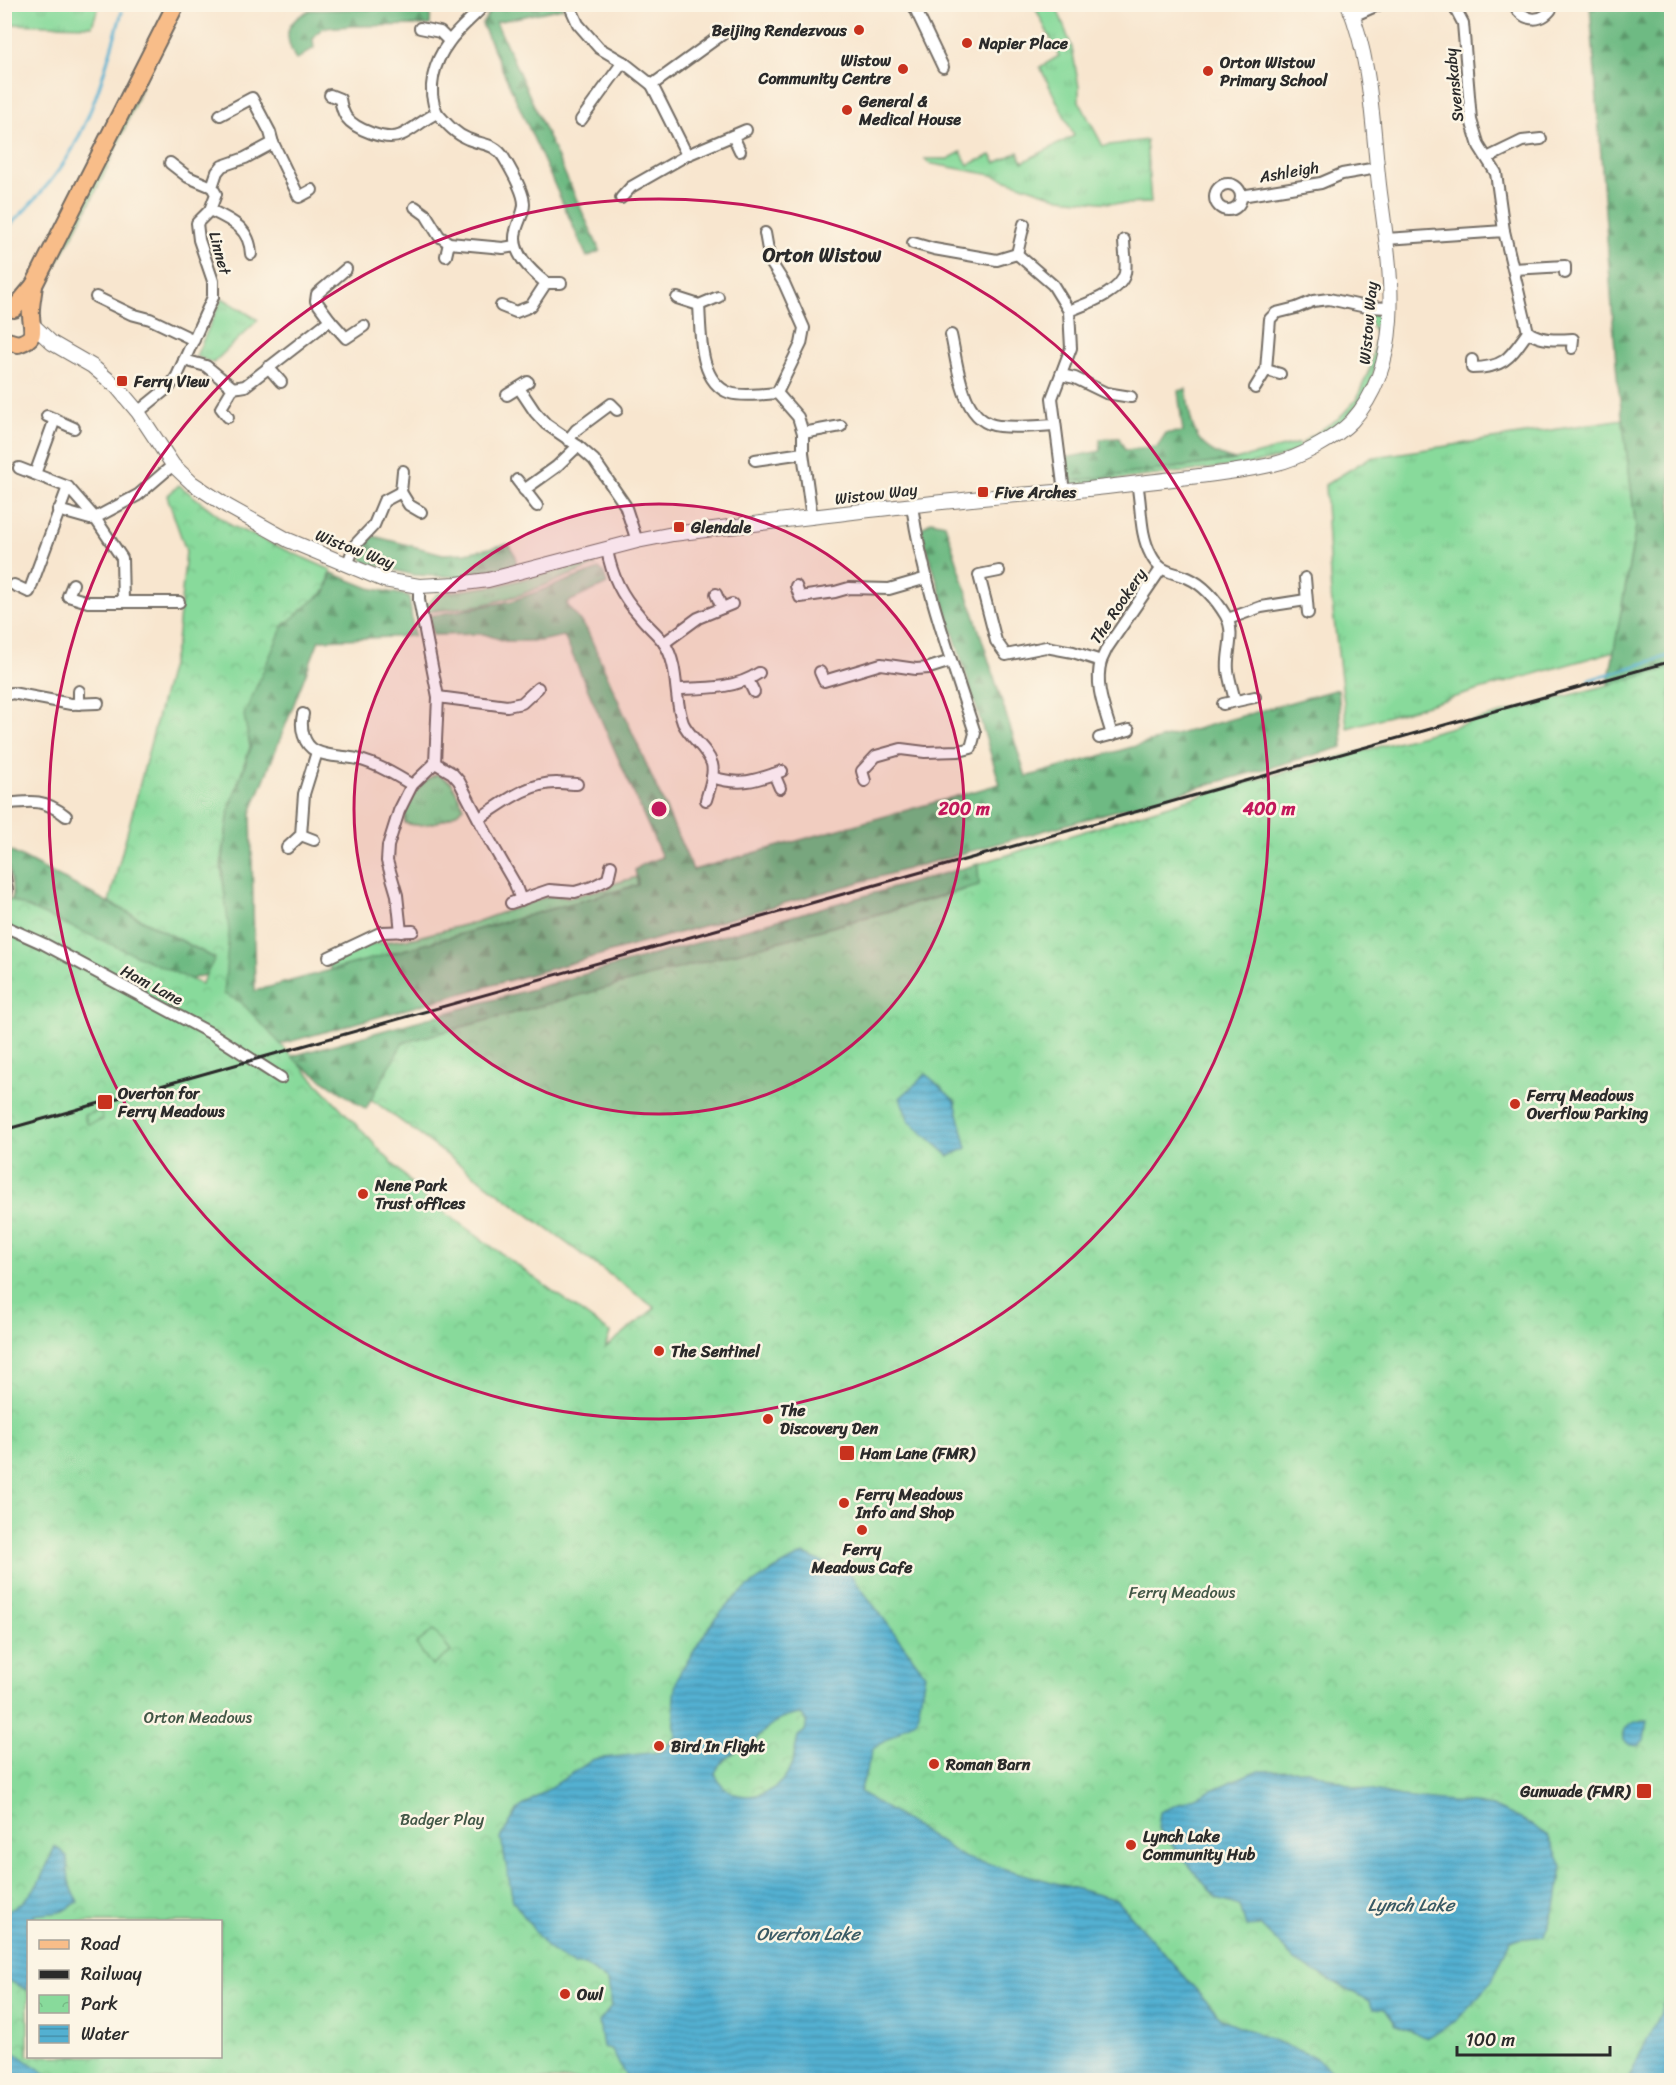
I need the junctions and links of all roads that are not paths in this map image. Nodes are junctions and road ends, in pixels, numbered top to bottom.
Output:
1 (176, 4) edge
2 (485, 4) edge
3 (569, 4) edge
4 (913, 4) edge
5 (1380, 4) edge
6 (1453, 4) edge
7 (1514, 4) edge
8 (1554, 4) edge
9 (1351, 10) edge
10 (420, 28) dead end
11 (724, 33) dead end
12 (449, 41) junction
13 (623, 62) junction
14 (943, 67) dead end
15 (652, 85) junction
16 (339, 95) dead end
17 (592, 104) junction
18 (602, 111) dead end
19 (436, 113) junction
20 (220, 115) dead end
21 (581, 120) dead end
22 (746, 130) dead end
23 (733, 136) junction
24 (1541, 139) dead end
25 (273, 143) junction
26 (740, 151) dead end
27 (687, 155) junction
28 (1487, 158) junction
29 (170, 163) dead end
30 (1377, 168) junction
31 (212, 187) junction
32 (312, 190) dead end
33 (1241, 196) dead end
34 (621, 198) dead end
35 (415, 207) dead end
36 (210, 210) junction
37 (1024, 224) dead end
38 (1504, 231) junction
39 (765, 233) dead end
40 (1386, 239) junction
41 (1124, 240) dead end
42 (449, 243) junction
43 (913, 243) dead end
44 (515, 246) junction
45 (251, 254) dead end
46 (1017, 254) junction
47 (446, 256) dead end
48 (1565, 266) dead end
49 (1514, 268) junction
50 (346, 269) dead end
51 (546, 283) junction
52 (561, 283) dead end
53 (33, 285) junction
54 (96, 297) dead end
55 (718, 297) dead end
56 (677, 298) dead end
57 (699, 305) junction
58 (501, 306) dead end
59 (1390, 308) junction
60 (7, 311) edge
61 (1069, 311) junction
62 (330, 320) junction
63 (364, 326) dead end
64 (1528, 332) junction
65 (951, 335) dead end
66 (19, 337) edge
67 (194, 340) junction
68 (1573, 340) dead end
69 (184, 360) junction
70 (1472, 360) dead end
71 (268, 367) junction
72 (1266, 370) junction
73 (1280, 374) dead end
74 (1061, 375) junction
75 (281, 382) dead end
76 (232, 388) junction
77 (1255, 388) dead end
78 (777, 393) junction
79 (507, 395) dead end
80 (1131, 397) dead end
81 (616, 410) dead end
82 (138, 412) junction
83 (228, 417) dead end
84 (1055, 425) junction
85 (841, 426) dead end
86 (74, 428) dead end
87 (803, 434) junction
88 (568, 440) junction
89 (578, 446) junction
90 (803, 453) junction
91 (755, 460) dead end
92 (173, 465) junction
93 (19, 468) dead end
94 (403, 471) dead end
95 (35, 474) junction
96 (517, 480) dead end
97 (1137, 483) junction
98 (68, 487) junction
99 (524, 490) junction
100 (401, 492) junction
101 (1064, 492) junction
102 (537, 506) dead end
103 (912, 506) junction
104 (58, 510) junction
105 (421, 512) dead end
106 (95, 518) junction
107 (812, 518) junction
108 (637, 541) junction
109 (607, 550) junction
110 (347, 566) junction
111 (1161, 569) junction
112 (999, 571) dead end
113 (927, 578) junction
114 (1305, 578) dead end
115 (73, 584) dead end
116 (14, 585) dead end
117 (418, 586) junction
118 (716, 594) dead end
119 (800, 597) dead end
120 (1306, 600) junction
121 (123, 602) junction
122 (179, 602) dead end
123 (1308, 613) dead end
124 (1228, 619) junction
125 (664, 644) junction
126 (951, 661) junction
127 (1101, 661) junction
128 (759, 673) dead end
129 (748, 680) junction
130 (824, 682) dead end
131 (538, 688) dead end
132 (678, 689) junction
133 (79, 691) dead end
134 (754, 692) dead end
135 (4, 696) edge
136 (438, 697) junction
137 (1255, 697) dead end
138 (1235, 701) junction
139 (98, 703) dead end
140 (79, 704) junction
141 (1223, 704) dead end
142 (303, 714) dead end
143 (1129, 730) dead end
144 (1112, 735) junction
145 (1099, 738) dead end
146 (317, 752) junction
147 (435, 763) junction
148 (860, 773) dead end
149 (712, 777) junction
150 (577, 784) dead end
151 (412, 785) junction
152 (780, 788) dead end
153 (706, 800) dead end
154 (4, 804) edge
155 (66, 816) dead end
156 (480, 818) junction
157 (301, 835) junction
158 (314, 840) dead end
159 (287, 848) dead end
160 (611, 866) dead end
161 (4, 871) edge
162 (4, 904) edge
163 (4, 926) edge
164 (413, 931) dead end
165 (401, 932) junction
166 (329, 957) dead end
167 (281, 1078) dead end

1 - 53 main road
2 - 12 street
3 - 13 street
4 - 14 street
5 - 9 street
6 - 28 street, Svenskaby
7 - 8 street
9 - 30 street, Wistow Way
10 - 12 street
11 - 15 street
12 - 19 street
13 - 15 street
13 - 17 street
15 - 27 street
16 - 19 street
17 - 18 street
17 - 21 street
19 - 44 street
20 - 25 street
22 - 23 street
23 - 26 street
23 - 27 street
24 - 28 street
25 - 31 street, Linnet
25 - 32 street
27 - 34 street
28 - 38 street, Svenskaby
29 - 31 street
30 - 33 street, Ashleigh
30 - 40 street, Wistow Way
31 - 36 street, Linnet
35 - 42 street
36 - 45 street, Linnet
36 - 67 street, Linnet
37 - 46 street
38 - 40 street
38 - 49 street, Svenskaby
39 - 78 street
40 - 59 street, Wistow Way
41 - 61 street
42 - 44 street
42 - 47 street
43 - 46 street
44 - 51 street
46 - 61 street
48 - 49 street
49 - 64 street, Svenskaby
50 - 62 street
51 - 52 street
51 - 58 street
53 - 60 main road
53 - 66 main road
54 - 67 street
55 - 57 street
56 - 57 street
57 - 78 street
59 - 72 street
59 - 97 street, Wistow Way
60 - 66 main road
61 - 74 street
62 - 63 street
62 - 71 street
64 - 68 street
64 - 70 street
65 - 84 street
66 - 82 street, Wistow Way
67 - 69 street, Linnet
69 - 76 street
69 - 82 street, Linnet
71 - 75 street
71 - 76 street
72 - 73 street
72 - 77 street
74 - 80 street
74 - 84 street
76 - 83 street
78 - 87 street
79 - 88 street
81 - 88 street
82 - 92 street, Wistow Way
84 - 101 street
85 - 87 street
86 - 95 street
87 - 90 street
88 - 89 street
89 - 99 street
89 - 108 street
90 - 91 street
90 - 107 street
92 - 106 street
92 - 110 street, Wistow Way
93 - 95 street
94 - 100 street
95 - 98 street
96 - 99 street
97 - 101 street, Wistow Way
97 - 111 street, The Rookery
98 - 104 street
98 - 106 street
99 - 102 street
100 - 105 street
100 - 110 street
101 - 103 street, Wistow Way
103 - 107 street, Wistow Way
103 - 113 street
104 - 106 street
104 - 116 street
106 - 121 street
107 - 108 street, Wistow Way
108 - 109 street, Wistow Way
109 - 117 street, Wistow Way
109 - 125 street
110 - 117 street, Wistow Way
111 - 124 street, The Rookery
111 - 127 street, The Rookery
112 - 127 street, The Rookery
113 - 119 street
113 - 126 street
114 - 120 street
115 - 121 street
117 - 136 street
118 - 125 street
120 - 123 street
120 - 124 street
121 - 122 street
124 - 138 street
125 - 132 street
126 - 130 street
126 - 148 street
127 - 144 street, The Rookery
128 - 129 street
129 - 132 street
129 - 134 street
131 - 136 street
132 - 149 street
133 - 140 street
135 - 140 street
136 - 147 street
137 - 138 street
138 - 141 street
139 - 140 street
142 - 146 street
143 - 144 street
144 - 145 street
146 - 151 street
146 - 157 street
147 - 151 street
147 - 156 street
149 - 152 street
149 - 153 street
150 - 156 street
151 - 165 street
154 - 155 street
156 - 160 street
157 - 158 street
157 - 159 street
161 - 162 street
163 - 167 street, Ham Lane
164 - 165 street
165 - 166 street

